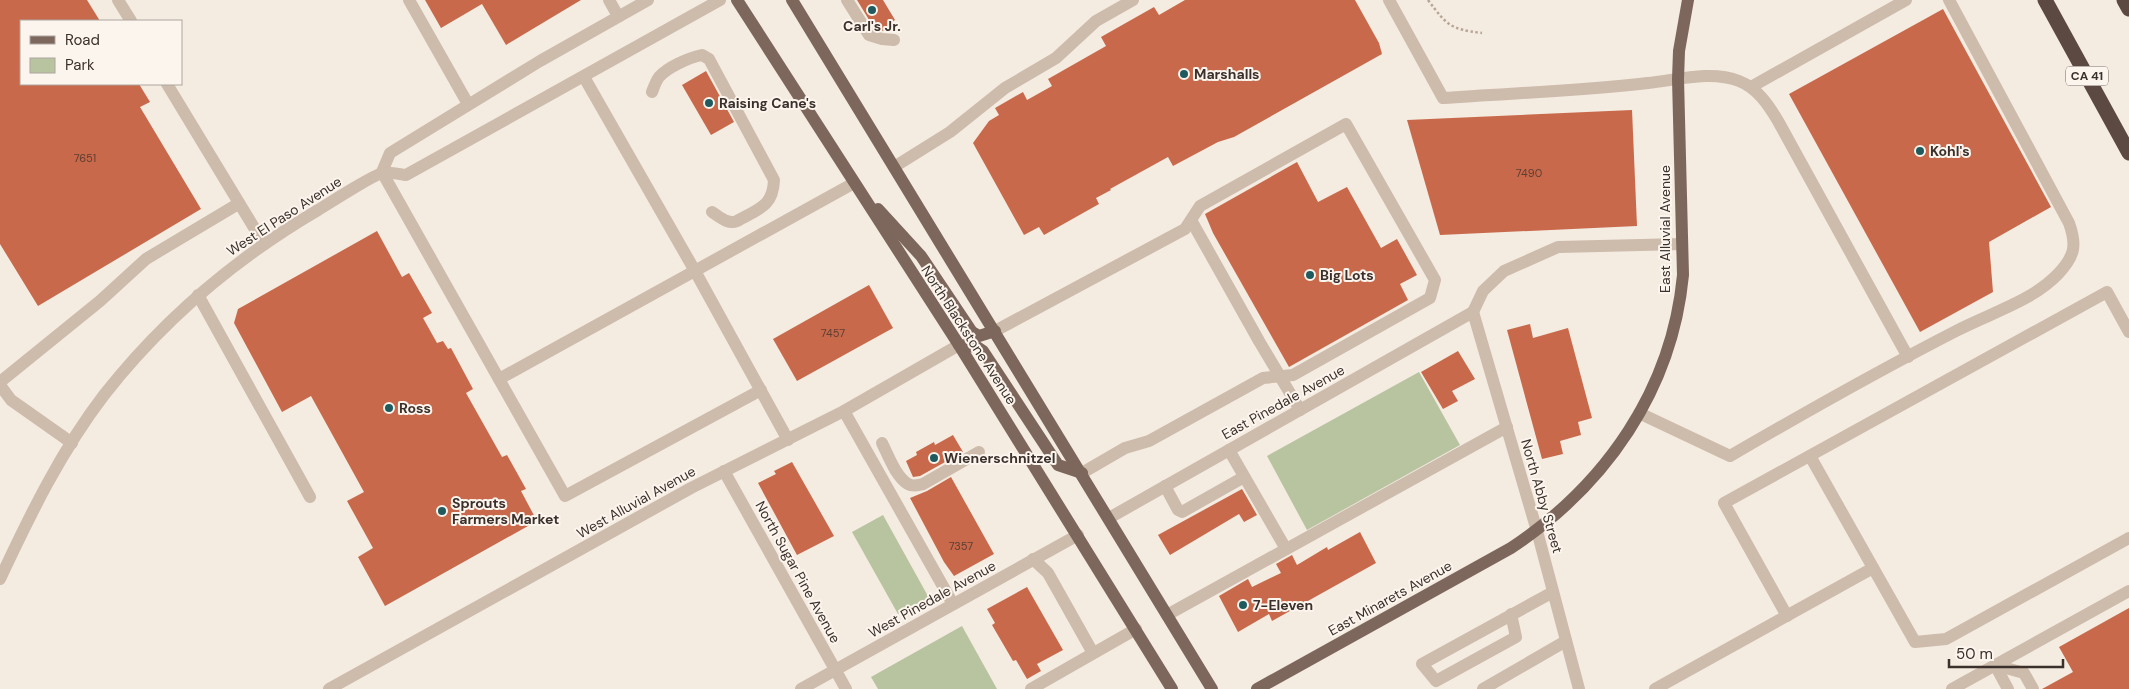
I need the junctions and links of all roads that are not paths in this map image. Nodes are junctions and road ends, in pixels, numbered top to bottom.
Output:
1 (118, 0) edge
2 (409, 0) edge
3 (609, 0) edge
4 (648, 0) edge
5 (720, 0) edge
6 (737, 0) edge
7 (792, 0) edge
8 (847, 0) edge
9 (1133, 0) edge
10 (1389, 0) edge
11 (1688, 0) edge
12 (1906, 0) edge
13 (1949, 0) edge
14 (2045, 0) edge
15 (2124, 0) edge
16 (2129, 9) edge
17 (618, 16) junction
18 (130, 20) edge
19 (894, 40) dead end
20 (584, 77) junction
21 (1678, 79) junction
22 (169, 85) edge
23 (1751, 87) junction
24 (652, 92) dead end
25 (468, 104) junction
26 (2129, 153) edge
27 (894, 167) junction
28 (382, 172) junction
29 (854, 183) junction
30 (238, 204) junction
31 (712, 212) dead end
32 (1191, 220) junction
33 (264, 244) junction
34 (1682, 244) junction
35 (695, 271) junction
36 (198, 294) junction
37 (1473, 312) junction
38 (995, 331) junction
39 (2129, 332) edge
40 (959, 345) junction
41 (1908, 357) junction
42 (1280, 376) junction
43 (499, 379) junction
44 (0, 383) edge
45 (761, 390) junction
46 (1300, 410) junction
47 (844, 412) junction
48 (1639, 413) junction
49 (1507, 427) junction
50 (788, 440) junction
51 (72, 443) junction
52 (882, 443) dead end
53 (1229, 450) junction
54 (979, 452) dead end
55 (1810, 456) junction
56 (724, 471) junction
57 (1082, 472) junction
58 (1244, 477) junction
59 (1165, 486) junction
60 (310, 497) dead end
61 (1108, 518) junction
62 (1537, 530) junction
63 (1078, 534) junction
64 (2129, 538) edge
65 (1286, 549) junction
66 (1033, 559) junction
67 (1873, 568) junction
68 (0, 579) edge
69 (2129, 591) edge
70 (1553, 592) junction
71 (953, 604) junction
72 (1511, 614) junction
73 (1167, 615) junction
74 (1787, 616) junction
75 (1136, 629) junction
76 (1566, 641) junction
77 (1094, 653) junction
78 (1995, 665) junction
79 (836, 670) junction
80 (329, 689) edge
81 (801, 689) edge
82 (846, 689) edge
83 (1031, 689) edge
84 (1172, 689) edge
85 (1212, 689) edge
86 (1257, 689) edge
87 (1483, 689) edge
88 (1579, 689) edge
89 (1655, 689) edge
90 (1952, 689) edge
91 (2008, 689) edge
92 (2033, 689) edge

1 - 18 street
2 - 25 street
3 - 17 street
4 - 17 street
5 - 20 street
6 - 29 main road, North Blackstone Avenue
7 - 27 main road, North Blackstone Avenue
8 - 19 street
9 - 27 street
10 - 21 street
11 - 21 main road, East Alluvial Avenue
12 - 23 street
13 - 41 street
14 - 26 highway, CA 41
15 - 16 highway
17 - 25 street
20 - 28 street
20 - 35 street
21 - 23 street
21 - 34 main road, East Alluvial Avenue
22 - 30 street
23 - 41 street
24 - 31 street
25 - 28 street
27 - 38 main road, North Blackstone Avenue
28 - 33 street, West El Paso Avenue
28 - 43 street
29 - 35 street
29 - 38 main road
29 - 40 main road, North Blackstone Avenue
30 - 33 street
30 - 44 street
32 - 38 street
32 - 42 street
32 - 42 street
33 - 36 street, West El Paso Avenue
34 - 37 street
34 - 48 main road, East Alluvial Avenue
35 - 43 street
35 - 45 street
36 - 51 street, West El Paso Avenue
36 - 60 street
37 - 46 street, East Pinedale Avenue
37 - 49 street, North Abby Street
38 - 57 main road, North Blackstone Avenue
39 - 55 street
40 - 47 street, West Alluvial Avenue
40 - 57 main road
40 - 63 main road, North Blackstone Avenue
41 - 48 street
42 - 46 street
42 - 57 street
43 - 45 street
44 - 51 street
45 - 50 street
46 - 53 street, East Pinedale Avenue
47 - 50 street, West Alluvial Avenue
47 - 71 street
48 - 62 main road, East Alluvial Avenue
49 - 62 street, North Abby Street
49 - 65 street
50 - 56 street, West Alluvial Avenue
51 - 68 street, West El Paso Avenue
52 - 54 street
53 - 58 street
53 - 59 street, East Pinedale Avenue
55 - 67 street
55 - 74 street
56 - 79 street, North Sugar Pine Avenue
56 - 80 street, West Alluvial Avenue
57 - 61 main road, North Blackstone Avenue
58 - 59 street
58 - 65 street
59 - 61 street, East Pinedale Avenue
61 - 73 main road, North Blackstone Avenue
62 - 70 street, North Abby Street
62 - 86 main road, East Minarets Avenue
63 - 66 street, West Pinedale Avenue
63 - 75 main road, North Blackstone Avenue
64 - 67 street
65 - 73 street
66 - 71 street, West Pinedale Avenue
66 - 77 street
67 - 74 street
69 - 78 street
70 - 72 street
70 - 76 street, North Abby Street
71 - 79 street, West Pinedale Avenue
72 - 72 street
73 - 85 main road, North Blackstone Avenue
74 - 89 street
75 - 77 street
75 - 84 main road, North Blackstone Avenue
76 - 87 street
76 - 88 street, North Abby Street
77 - 83 street
78 - 90 street
78 - 91 street
78 - 92 street
79 - 81 street, West Pinedale Avenue
79 - 82 street, North Sugar Pine Avenue

